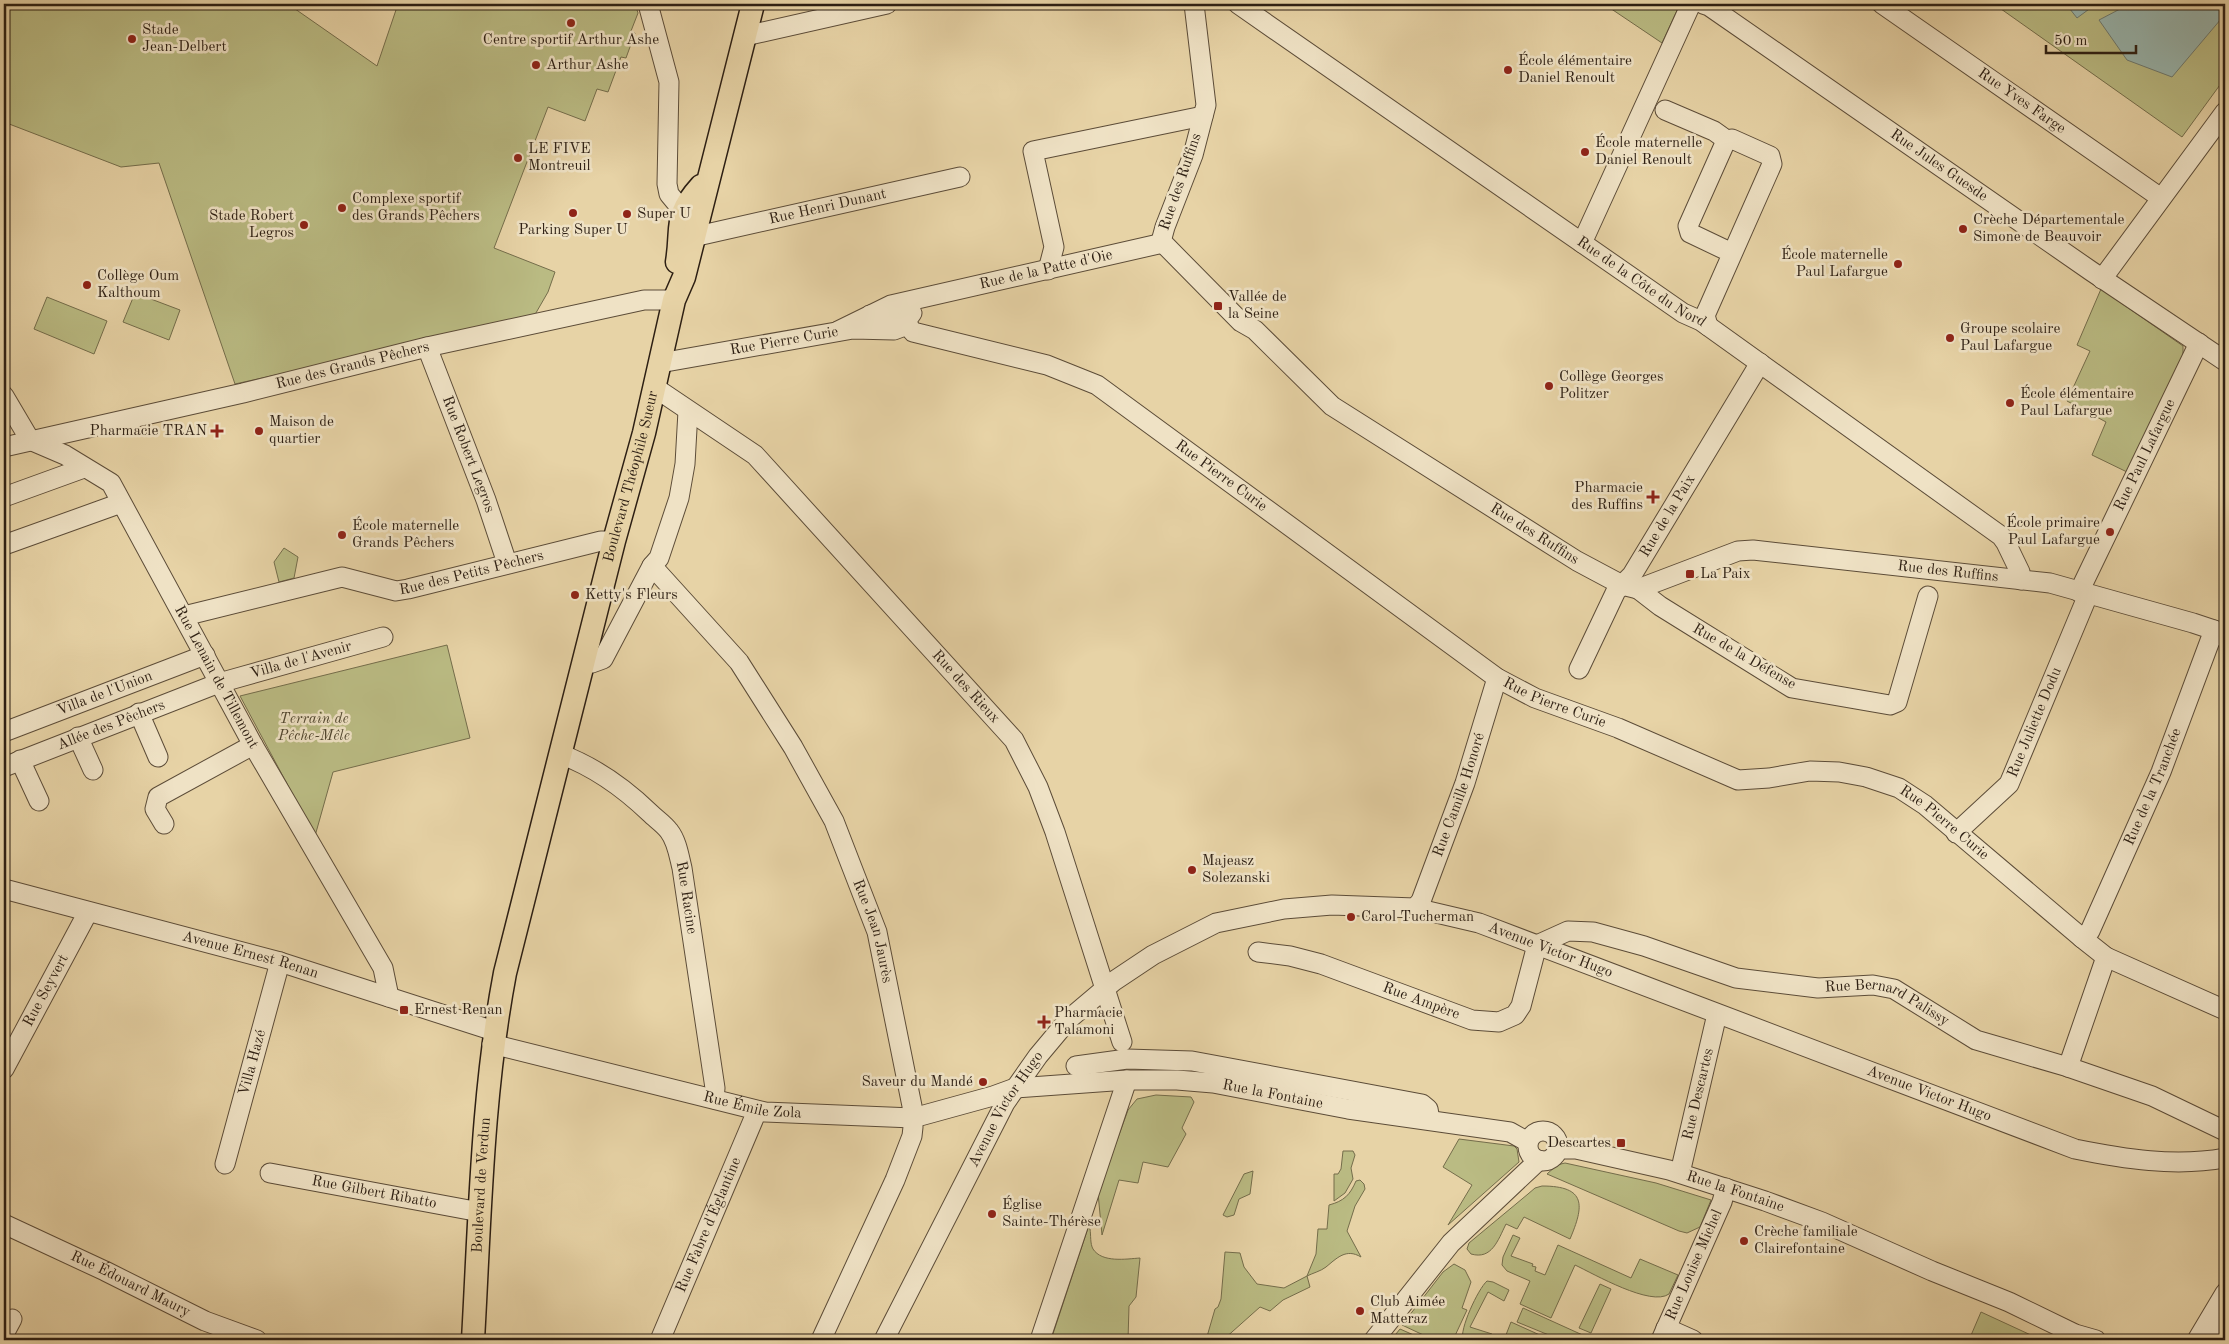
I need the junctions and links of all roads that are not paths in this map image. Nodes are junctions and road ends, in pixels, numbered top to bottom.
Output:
1 (648, 4) edge
2 (753, 4) edge
3 (887, 4) edge
4 (1194, 4) edge
5 (1238, 4) edge
6 (1692, 4) edge
7 (1703, 4) edge
8 (1882, 4) edge
9 (744, 36) junction
10 (1665, 110) dead end
11 (2225, 112) edge
12 (1203, 116) junction
13 (1728, 141) junction
14 (960, 177) dead end
15 (694, 195) junction
16 (2161, 198) junction
17 (693, 237) junction
18 (1163, 243) junction
19 (1582, 243) junction
20 (1732, 253) junction
21 (1048, 270) junction
22 (2102, 279) junction
23 (675, 296) junction
24 (928, 297) junction
25 (870, 315) junction
26 (907, 322) junction
27 (1708, 326) junction
28 (838, 331) junction
29 (2199, 343) junction
30 (427, 347) junction
31 (2225, 361) edge
32 (660, 363) junction
33 (1760, 363) junction
34 (654, 387) junction
35 (4, 396) edge
36 (688, 411) junction
37 (30, 440) junction
38 (4, 447) edge
39 (84, 468) junction
40 (4, 497) edge
41 (121, 503) junction
42 (614, 541) junction
43 (4, 545) edge
44 (507, 563) junction
45 (652, 566) junction
46 (2021, 580) junction
47 (1630, 587) junction
48 (2082, 593) junction
49 (1928, 596) dead end
50 (184, 616) junction
51 (2219, 634) edge
52 (383, 637) dead end
53 (205, 655) junction
54 (584, 662) junction
55 (1579, 669) dead end
56 (1498, 678) junction
57 (219, 682) junction
58 (139, 713) junction
59 (4, 732) edge
60 (78, 738) junction
61 (253, 745) junction
62 (560, 754) junction
63 (158, 757) dead end
64 (12, 764) edge
65 (93, 770) dead end
66 (39, 800) dead end
67 (164, 824) dead end
68 (1956, 833) junction
69 (4, 889) edge
70 (1415, 908) junction
71 (88, 912) junction
72 (2082, 938) junction
73 (1538, 945) junction
74 (1258, 952) dead end
75 (2106, 957) junction
76 (280, 962) junction
77 (1106, 987) junction
78 (388, 997) junction
79 (2225, 1010) edge
80 (1717, 1014) junction
81 (493, 1038) junction
82 (1124, 1051) junction
83 (1076, 1066) dead end
84 (2068, 1067) junction
85 (4, 1069) edge
86 (1127, 1080) junction
87 (1015, 1088) junction
88 (714, 1099) junction
89 (757, 1111) junction
90 (913, 1118) junction
91 (1430, 1120) junction
92 (2225, 1131) edge
93 (1528, 1142) junction
94 (1557, 1149) junction
95 (2225, 1158) edge
96 (1539, 1160) junction
97 (225, 1164) dead end
98 (270, 1173) dead end
99 (1680, 1173) junction
100 (1726, 1188) junction
101 (480, 1212) junction
102 (4, 1224) edge
103 (1932, 1271) junction
104 (2225, 1293) edge
105 (2225, 1324) edge
106 (1663, 1334) edge
107 (257, 1340) edge
108 (473, 1340) edge
109 (660, 1340) edge
110 (821, 1340) edge
111 (884, 1340) edge
112 (1040, 1340) edge
113 (1374, 1340) edge
114 (1693, 1340) edge
115 (2066, 1340) edge
116 (2096, 1340) edge
117 (2198, 1340) edge
118 (2217, 1340) edge

1 - 15 street
2 - 9 main road, Boulevard Théophile Sueur
3 - 9 street
4 - 12 street, Rue des Ruffins
5 - 19 street, Rue de la Côte du Nord
6 - 19 street
7 - 22 street, Rue Jules Guesde
8 - 16 street, Rue Yves Farge
9 - 15 main road, Boulevard Théophile Sueur
10 - 13 street
11 - 16 street
12 - 18 street, Rue des Ruffins
12 - 21 street
13 - 20 street
13 - 20 street
14 - 17 street, Rue Henri Dunant
15 - 17 main road, Boulevard Théophile Sueur
15 - 23 main road, Boulevard Théophile Sueur
16 - 22 street
17 - 23 main road, Boulevard Théophile Sueur
18 - 21 street, Rue de la Patte d'Oie
18 - 47 street, Rue des Ruffins
19 - 27 street, Rue de la Côte du Nord
20 - 27 street
21 - 24 street, Rue de la Patte d'Oie
22 - 29 street, Rue Jules Guesde
23 - 30 street, Rue des Grands Pêchers
23 - 32 main road, Boulevard Théophile Sueur
24 - 25 street, Rue de la Patte d'Oie
24 - 26 street
25 - 26 street, Rue Pierre Curie
25 - 28 street, Rue de la Patte d'Oie
26 - 28 street, Rue Pierre Curie
26 - 56 street, Rue Pierre Curie
27 - 33 street, Rue de la Côte du Nord
28 - 32 street, Rue Pierre Curie
29 - 31 street, Rue Jules Guesde
29 - 48 street, Rue Paul Lafargue
30 - 37 street, Rue des Grands Pêchers
30 - 44 street, Rue Robert Legros
32 - 34 main road, Boulevard Théophile Sueur
33 - 46 street, Rue de la Côte du Nord
33 - 47 street, Rue de la Paix
34 - 36 street, Rue des Rieux
34 - 42 main road, Boulevard Théophile Sueur
35 - 37 street
36 - 45 street
36 - 77 street, Rue des Rieux
37 - 38 street, Rue des Grands Pêchers
37 - 39 street, Rue Lenain de Tillemont
39 - 40 street
39 - 41 street, Rue Lenain de Tillemont
41 - 43 street
41 - 50 street, Rue Lenain de Tillemont
42 - 44 street, Rue des Petits Pêchers
42 - 54 main road, Boulevard Théophile Sueur
44 - 50 street, Rue des Petits Pêchers
45 - 54 street
45 - 90 street, Rue Jean Jaurès
46 - 47 street, Rue des Ruffins
46 - 48 street, Rue des Ruffins
47 - 49 street, Rue de la Défense
47 - 55 street, Rue de la Paix
48 - 51 street, Rue des Ruffins
48 - 68 street, Rue Juliette Dodu
50 - 53 street, Rue Lenain de Tillemont
51 - 72 street, Rue de la Tranchée
52 - 57 street, Villa de l'Avenir
53 - 57 street, Rue Lenain de Tillemont
53 - 59 street, Villa de l'Union
54 - 62 main road, Boulevard Théophile Sueur
56 - 68 street, Rue Pierre Curie
56 - 70 street, Rue Camille Honoré
57 - 58 street, Allée des Pêchers
57 - 61 street, Rue Lenain de Tillemont
58 - 60 street, Allée des Pêchers
58 - 63 street
60 - 64 street, Allée des Pêchers
60 - 65 street
61 - 67 street
61 - 78 street, Rue Lenain de Tillemont
62 - 81 main road, Boulevard de Verdun
62 - 88 street, Rue Racine
64 - 66 street
68 - 72 street, Rue Pierre Curie
69 - 71 street, Avenue Ernest Renan
70 - 73 street, Avenue Victor Hugo
70 - 77 street, Avenue Victor Hugo
71 - 76 street, Avenue Ernest Renan
71 - 85 street, Rue Seyvert
72 - 75 street, Rue Pierre Curie
73 - 74 street, Rue Ampère
73 - 80 street, Avenue Victor Hugo
73 - 84 street, Rue Bernard Palissy
75 - 79 street, Rue Pierre Curie
75 - 84 street
76 - 78 street, Avenue Ernest Renan
76 - 97 street, Villa Hazé
77 - 82 street, Rue des Rieux
77 - 87 street, Avenue Victor Hugo
78 - 81 street, Avenue Ernest Renan
80 - 95 street, Avenue Victor Hugo
80 - 99 street, Rue Descartes
81 - 88 street, Rue Émile Zola
81 - 101 main road, Boulevard de Verdun
82 - 83 street
82 - 91 street
84 - 92 street, Rue Bernard Palissy
86 - 87 street, Rue la Fontaine
86 - 91 street, Rue la Fontaine
86 - 112 street
87 - 90 street, Rue Émile Zola
87 - 111 street, Avenue Victor Hugo
88 - 89 street, Rue Émile Zola
89 - 90 street, Rue Émile Zola
89 - 109 street, Rue Fabre d'Églantine
90 - 110 street, Rue Jean Jaurès
91 - 93 street, Rue la Fontaine
93 - 94 street
93 - 96 street
94 - 96 street
94 - 99 street, Rue la Fontaine
96 - 113 street
98 - 101 street, Rue Gilbert Ribatto
99 - 100 street, Rue la Fontaine
100 - 103 street, Rue la Fontaine
100 - 106 street, Rue Louise Michel
101 - 108 main road, Boulevard de Verdun
102 - 107 street, Rue Édouard Maury
103 - 115 street, Rue la Fontaine
103 - 116 street, Rue la Fontaine
104 - 117 street
105 - 118 street
106 - 114 street

